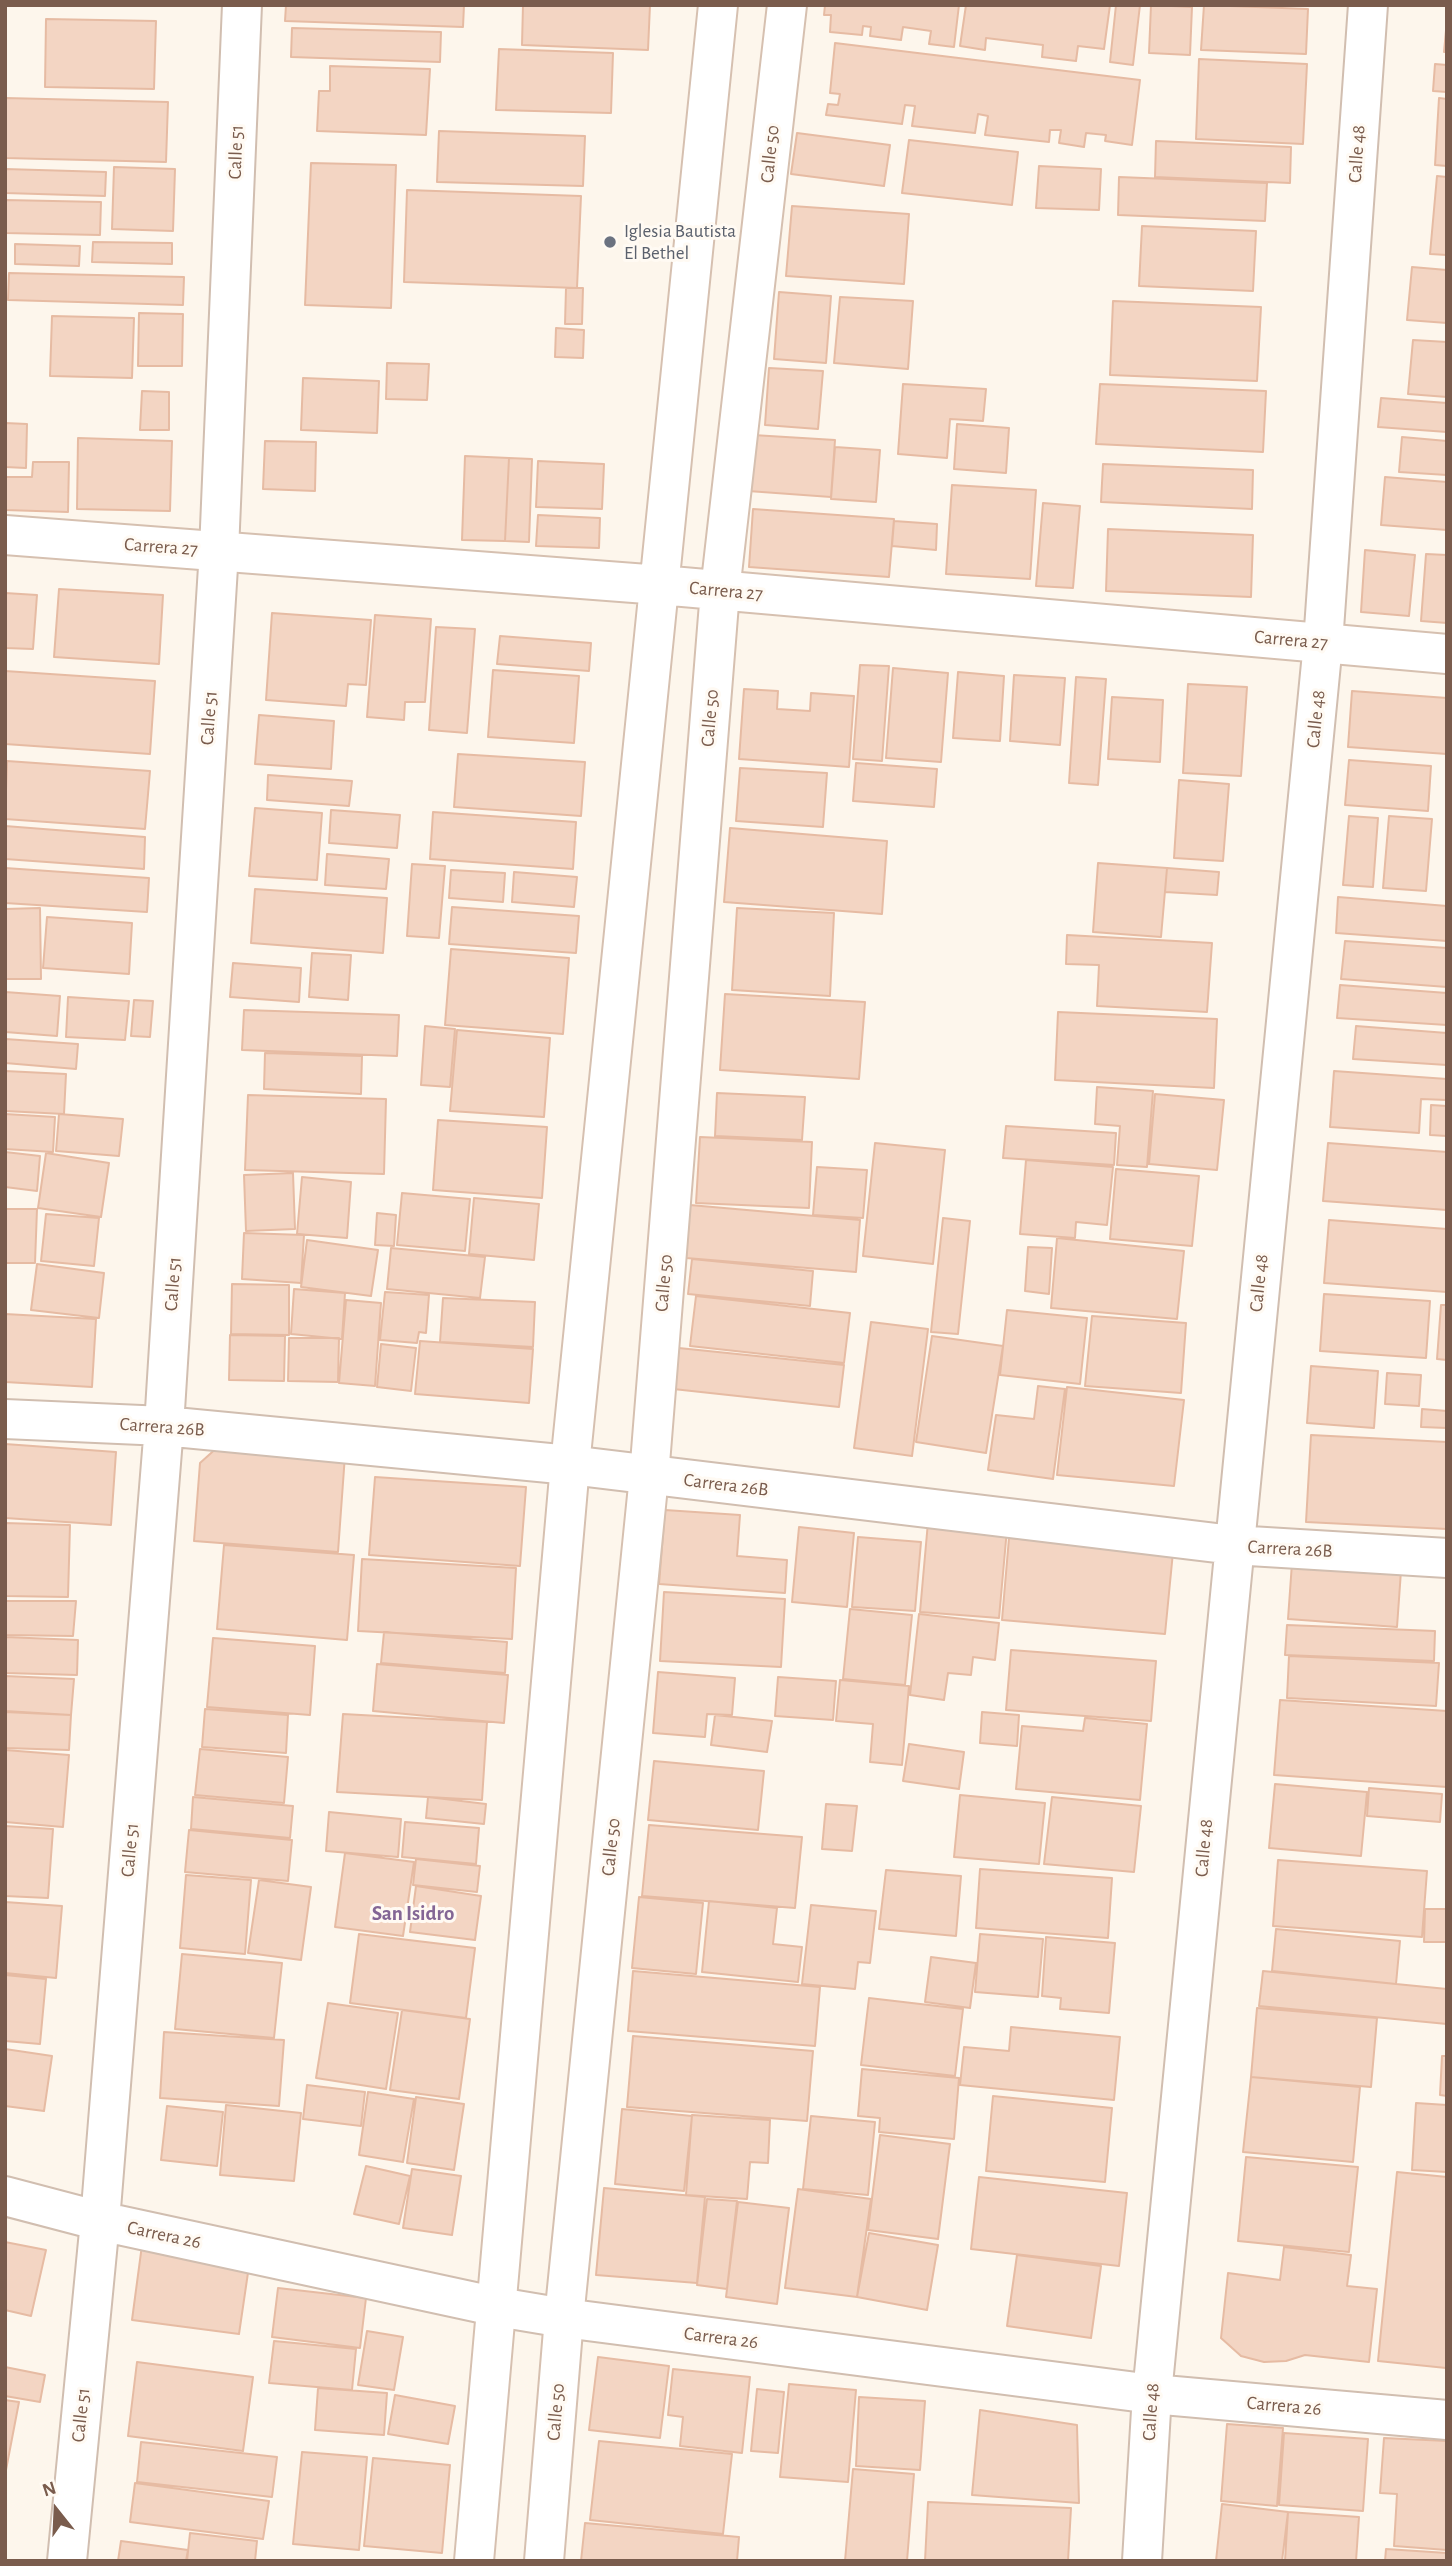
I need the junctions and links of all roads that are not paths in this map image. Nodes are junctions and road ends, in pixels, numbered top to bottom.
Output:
1 (242, 5) edge
2 (718, 5) edge
3 (787, 5) edge
4 (1368, 5) edge
5 (5, 535) edge
6 (219, 551) junction
7 (660, 585) junction
8 (720, 591) junction
9 (1323, 643) junction
10 (1447, 654) edge
11 (5, 1419) edge
12 (164, 1426) junction
13 (570, 1465) junction
14 (649, 1476) junction
15 (1233, 1545) junction
16 (1447, 1558) edge
17 (5, 2196) edge
18 (100, 2221) junction
19 (498, 2307) junction
20 (564, 2318) junction
21 (1152, 2394) junction
22 (1447, 2420) edge
23 (67, 2561) edge
24 (474, 2561) edge
25 (544, 2561) edge
26 (1142, 2561) edge

1 - 6 street, Calle 51
2 - 7 street
3 - 8 street, Calle 50
4 - 9 street, Calle 48
5 - 6 street, Carrera 27
6 - 7 street, Carrera 27
6 - 12 street, Calle 51
7 - 8 street, Carrera 27
7 - 13 street
8 - 9 street, Carrera 27
8 - 14 street, Calle 50
9 - 10 street, Carrera 27
9 - 15 street, Calle 48
11 - 12 street, Carrera 26B
12 - 13 street, Carrera 26B
12 - 18 street, Calle 51
13 - 14 street, Carrera 26B
13 - 19 street
14 - 15 street, Carrera 26B
14 - 20 street, Calle 50
15 - 16 street, Carrera 26B
15 - 21 street, Calle 48
17 - 18 street, Carrera 26
18 - 19 street, Carrera 26
18 - 23 street, Calle 51
19 - 20 street, Carrera 26
19 - 24 street
20 - 21 street, Carrera 26
20 - 25 street, Calle 50
21 - 22 street, Carrera 26
21 - 26 street, Calle 48

